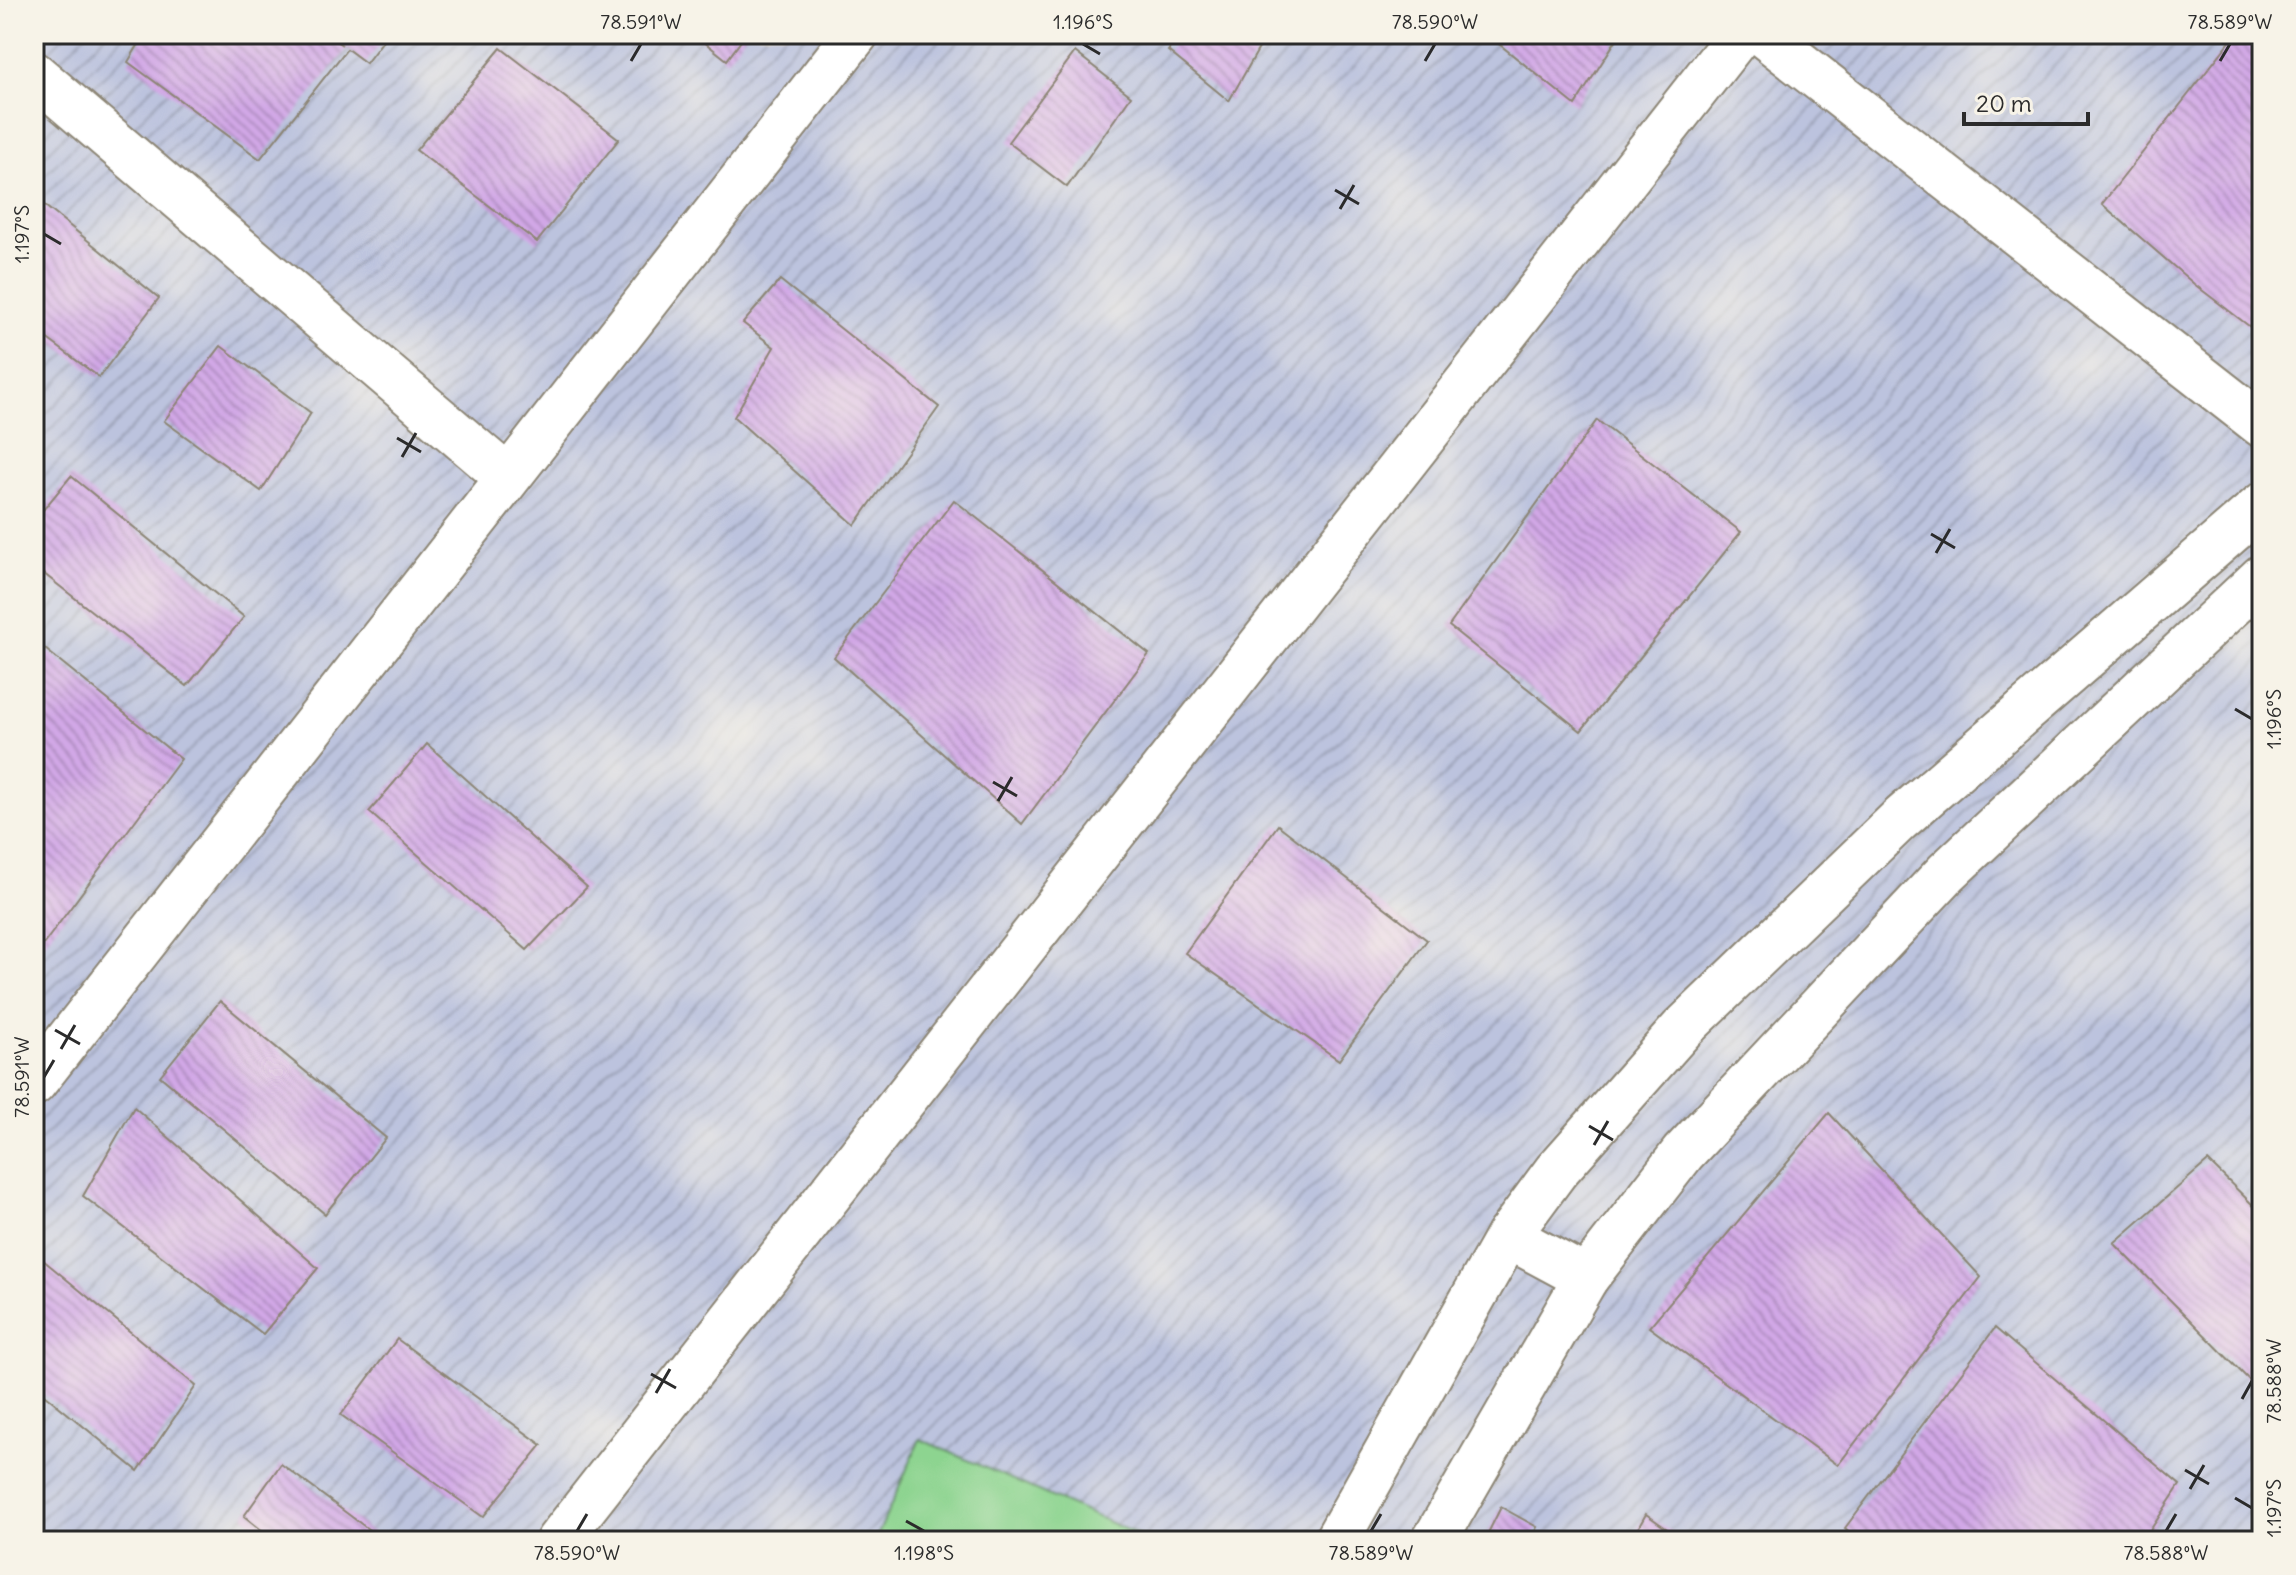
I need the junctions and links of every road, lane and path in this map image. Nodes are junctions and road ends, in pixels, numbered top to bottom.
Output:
1 (856, 34) edge
2 (1740, 34) edge
3 (1762, 34) edge
4 (34, 74) edge
5 (2262, 425) edge
6 (507, 477) junction
7 (2262, 505) edge
8 (2262, 577) edge
9 (34, 1083) edge
10 (1508, 1236) junction
11 (1586, 1278) junction
12 (558, 1541) edge
13 (1336, 1541) edge
14 (1434, 1541) edge

1 - 6 street
2 - 12 street
3 - 5 street
4 - 6 street
6 - 9 street
7 - 10 street
8 - 11 street
10 - 11 street
10 - 13 street
11 - 14 street

